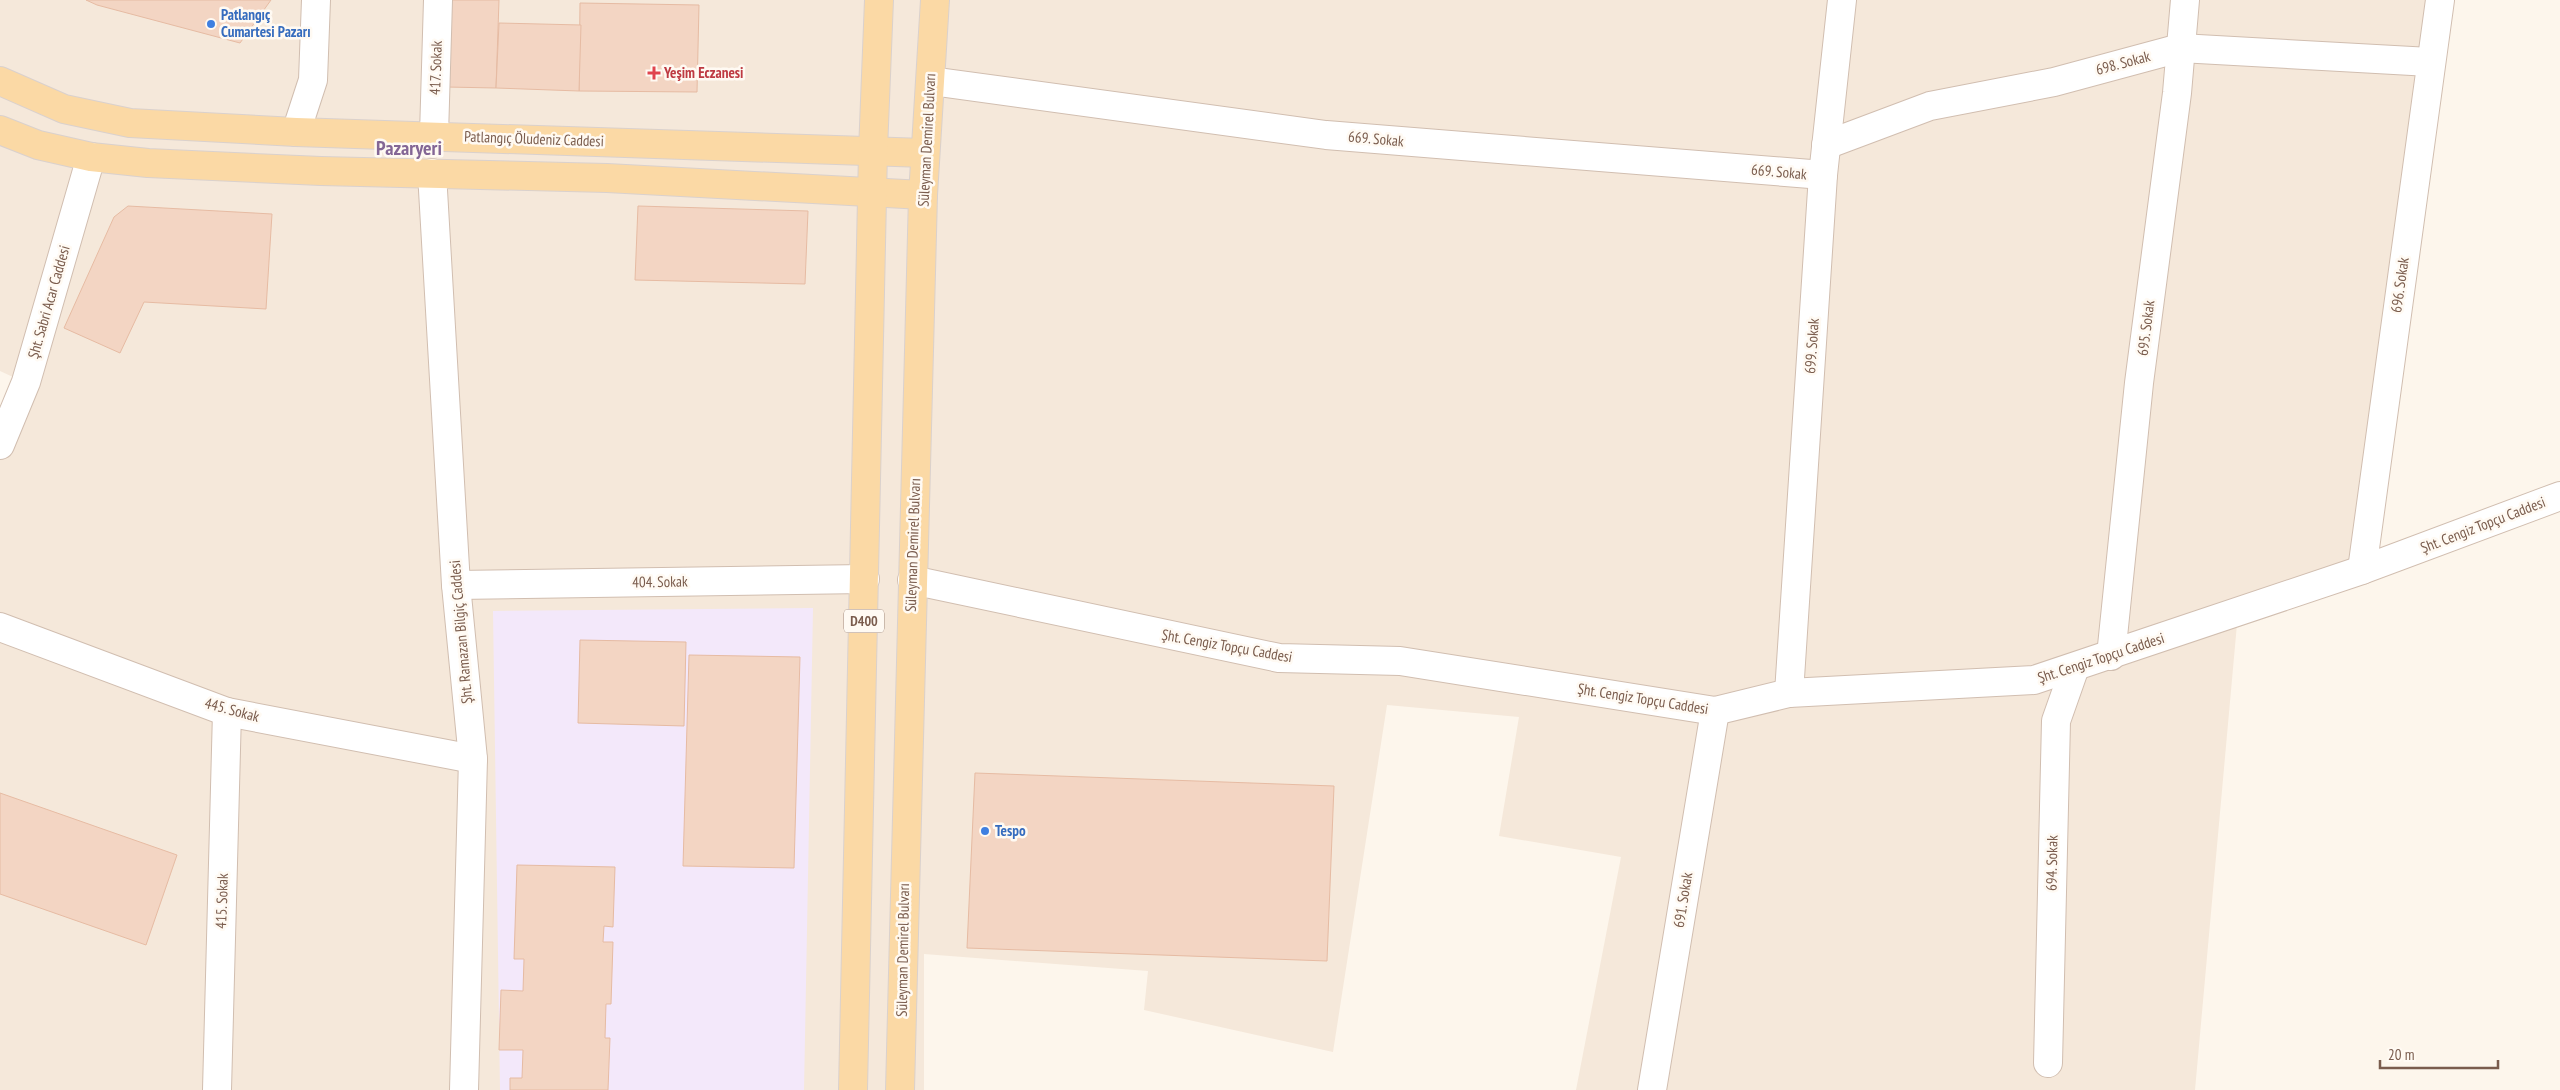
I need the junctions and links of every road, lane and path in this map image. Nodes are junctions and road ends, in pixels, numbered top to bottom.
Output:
1 (316, 0) edge
2 (438, 0) edge
3 (879, 0) edge
4 (934, 0) edge
5 (1842, 0) edge
6 (2185, 0) edge
7 (2440, 0) edge
8 (2180, 48) junction
9 (2430, 62) junction
10 (0, 81) edge
11 (931, 81) junction
12 (0, 130) edge
13 (296, 132) junction
14 (434, 135) junction
15 (1826, 145) junction
16 (873, 151) junction
17 (925, 153) junction
18 (91, 157) junction
19 (432, 174) junction
20 (1823, 175) junction
21 (872, 192) junction
22 (924, 195) junction
23 (0, 445) edge
24 (2560, 496) edge
25 (2362, 570) junction
26 (865, 579) junction
27 (912, 580) junction
28 (456, 585) junction
29 (0, 627) edge
30 (2111, 656) junction
31 (2075, 667) junction
32 (1789, 693) junction
33 (1715, 711) junction
34 (228, 712) junction
35 (473, 759) junction
36 (2048, 1063) dead end
37 (217, 1090) edge
38 (464, 1090) edge
39 (853, 1090) edge
40 (900, 1090) edge
41 (1652, 1090) edge

1 - 13 street
2 - 14 street, 417. Sokak
3 - 16 main road
4 - 11 main road, Süleyman Demirel Bulvarı
5 - 15 street, 699. Sokak
6 - 8 street, 695. Sokak
7 - 9 street, 696. Sokak
8 - 9 street, 698. Sokak
8 - 15 street, 698. Sokak
8 - 30 street, 695. Sokak
9 - 25 street, 696. Sokak
10 - 13 main road, Patlangıç Öludeniz Caddesi
11 - 17 main road, Süleyman Demirel Bulvarı
11 - 20 street, 669. Sokak
12 - 18 main road
13 - 14 main road, Patlangıç Öludeniz Caddesi
14 - 16 main road, Patlangıç Öludeniz Caddesi
15 - 20 street, 699. Sokak
16 - 17 main road, Patlangıç Öludeniz Caddesi
16 - 21 main road, D400
17 - 22 main road, Süleyman Demirel Bulvarı
18 - 19 main road
18 - 23 street, Şht. Sabri Acar Caddesi
19 - 21 main road
19 - 28 street, Şht. Ramazan Bilgiç Caddesi
20 - 32 street, 699. Sokak
21 - 22 main road
21 - 26 main road, D400
22 - 27 main road, Süleyman Demirel Bulvarı
24 - 25 street, Şht. Cengiz Topçu Caddesi
25 - 30 street, Şht. Cengiz Topçu Caddesi
26 - 28 street, 404. Sokak
26 - 39 main road, D400
27 - 33 street, Şht. Cengiz Topçu Caddesi
27 - 40 main road, Süleyman Demirel Bulvarı
28 - 35 street, Şht. Ramazan Bilgiç Caddesi
29 - 34 street, 445. Sokak
30 - 31 street, Şht. Cengiz Topçu Caddesi
31 - 32 street, Şht. Cengiz Topçu Caddesi
31 - 36 street, 694. Sokak
32 - 33 street, Şht. Cengiz Topçu Caddesi
33 - 41 street, 691. Sokak
34 - 35 street, 445. Sokak
34 - 37 street, 415. Sokak
35 - 38 street, Şht. Ramazan Bilgiç Caddesi

